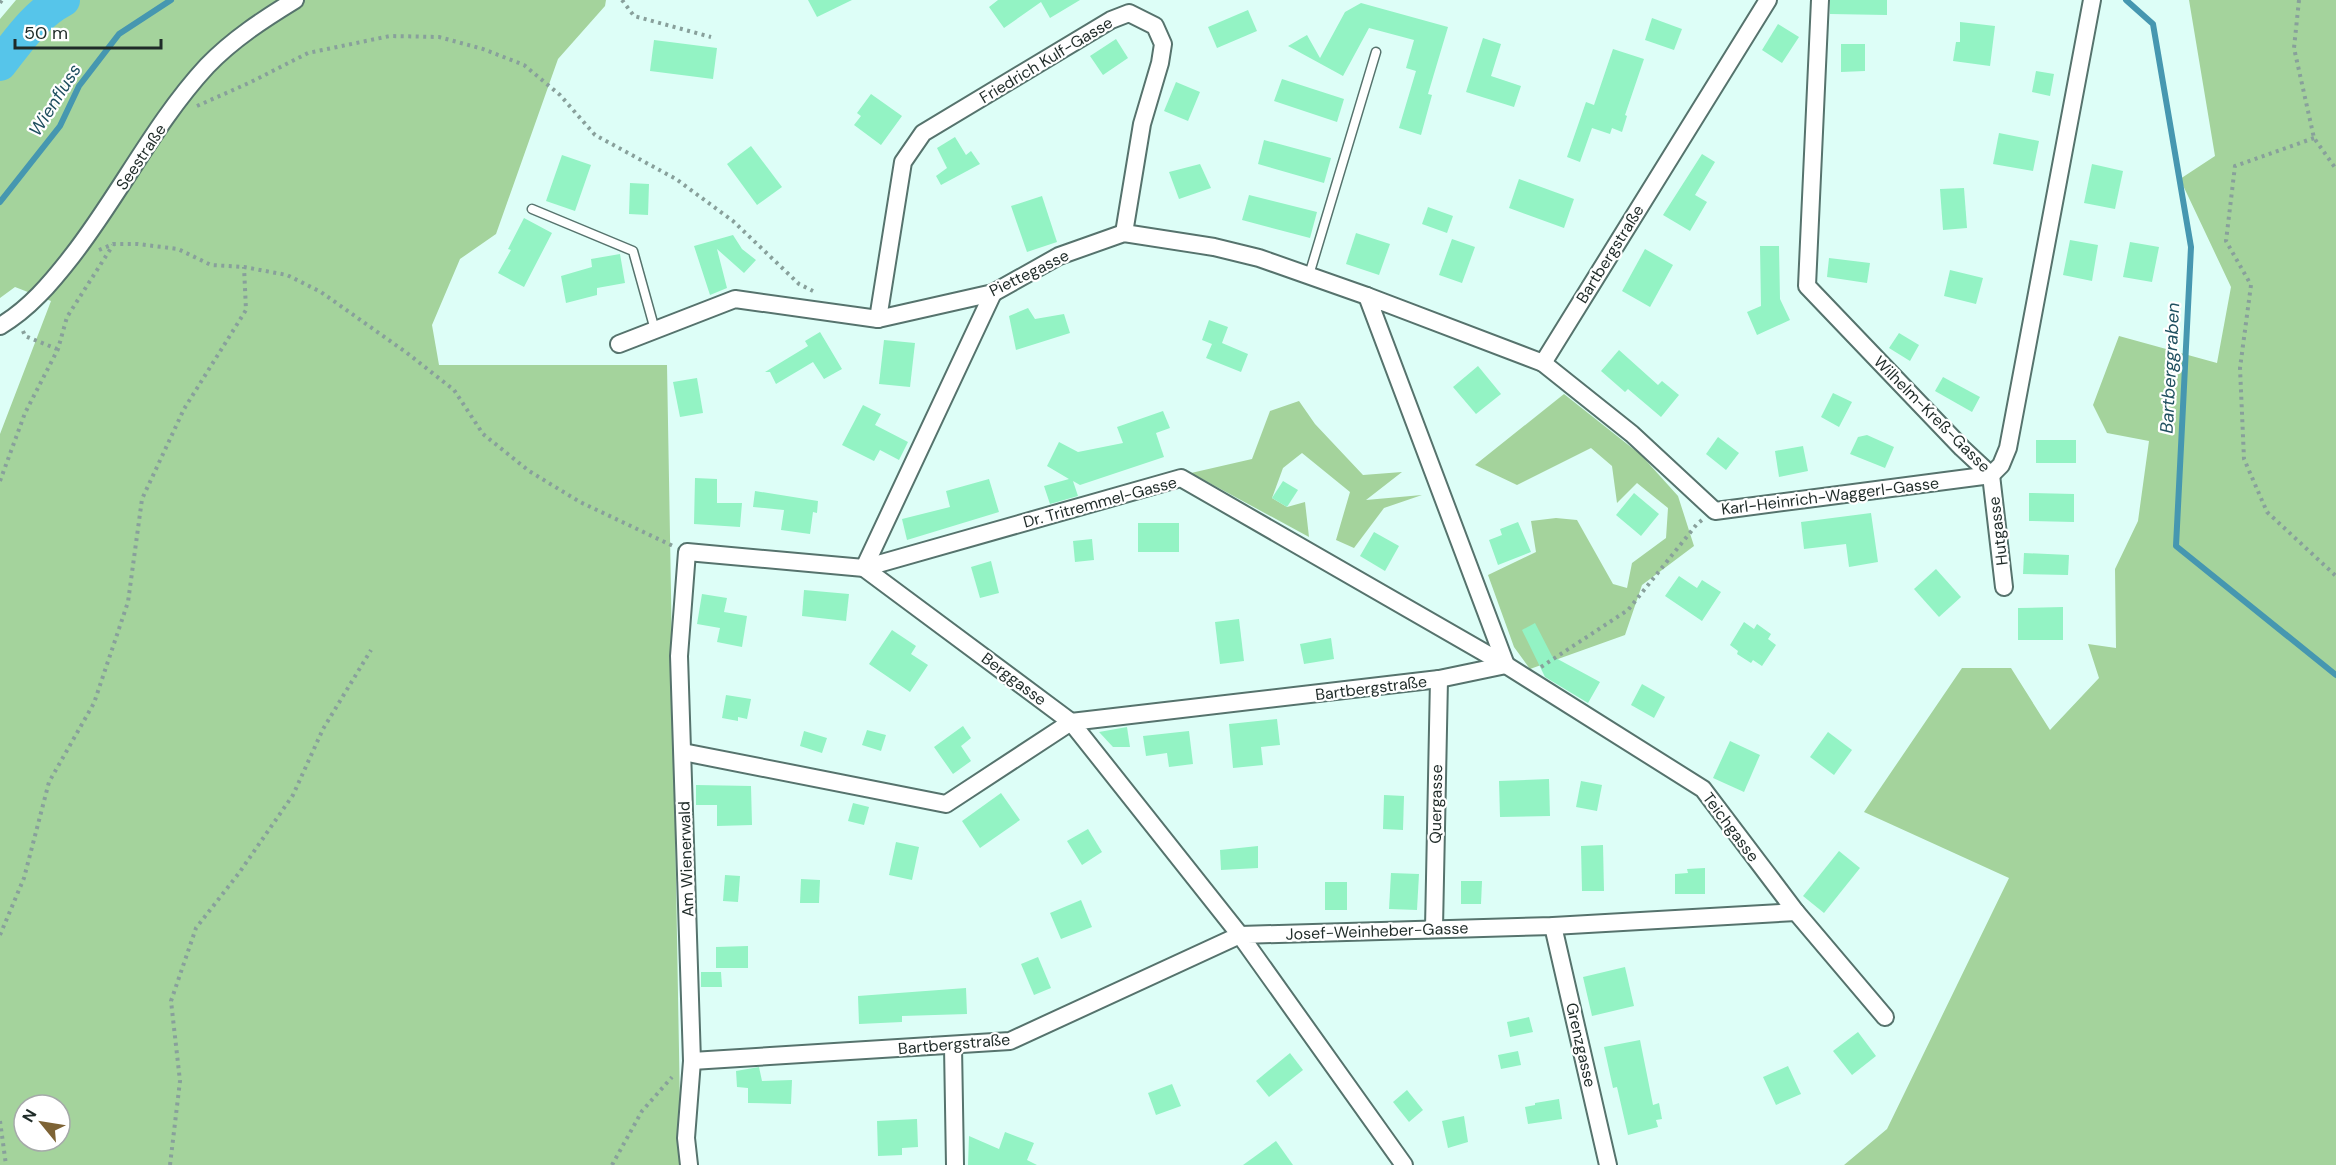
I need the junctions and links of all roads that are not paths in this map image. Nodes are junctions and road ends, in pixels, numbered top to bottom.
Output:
1 (295, 0) edge
2 (1768, 0) edge
3 (1820, 0) edge
4 (2091, 0) edge
5 (1376, 52) dead end
6 (532, 209) dead end
7 (1124, 233) junction
8 (1309, 275) junction
9 (993, 293) junction
10 (1367, 296) junction
11 (878, 319) junction
12 (0, 326) edge
13 (655, 330) junction
14 (618, 344) dead end
15 (1542, 363) junction
16 (1991, 475) junction
17 (687, 552) joint
18 (864, 568) junction
19 (2004, 587) dead end
20 (1506, 665) junction
21 (1439, 679) junction
22 (1071, 722) junction
23 (683, 752) junction
24 (1796, 912) junction
25 (1553, 926) junction
26 (1434, 928) junction
27 (1240, 935) junction
28 (1885, 1017) dead end
29 (953, 1046) junction
30 (692, 1061) junction
31 (689, 1165) edge
32 (955, 1165) edge
33 (1404, 1165) edge
34 (1608, 1165) edge

1 - 12 street, Seestraße
2 - 15 street, Bartbergstraße
3 - 16 street, Wilhelm-Kreß-Gasse
4 - 16 street, Wilhelm-Kreß-Gasse
5 - 8 lane
6 - 13 lane
7 - 8 street, Piettegasse
7 - 9 street, Piettegasse
7 - 11 street, Friedrich Kulf-Gasse
8 - 10 street, Piettegasse
9 - 11 street, Piettegasse
9 - 18 street
10 - 15 street
10 - 20 street
11 - 13 street, Piettegasse
13 - 14 street, Piettegasse
15 - 16 street, Karl-Heinrich-Waggerl-Gasse
16 - 19 street, Hutgasse
17 - 18 street, Dr. Tritremmel-Gasse
17 - 23 street, Am Wienerwald
18 - 20 street, Dr. Tritremmel-Gasse
18 - 22 street, Berggasse
20 - 21 street, Bartbergstraße
20 - 24 street, Teichgasse
21 - 22 street, Bartbergstraße
21 - 26 street, Quergasse
22 - 23 street
22 - 27 street
23 - 30 street, Am Wienerwald
24 - 25 street, Josef-Weinheber-Gasse
24 - 28 street, Teichgasse
25 - 26 street, Josef-Weinheber-Gasse
25 - 34 street, Grenzgasse
26 - 27 street, Josef-Weinheber-Gasse
27 - 29 street, Bartbergstraße
27 - 33 street
29 - 30 street, Bartbergstraße
29 - 32 street
30 - 31 street, Am Wienerwald

